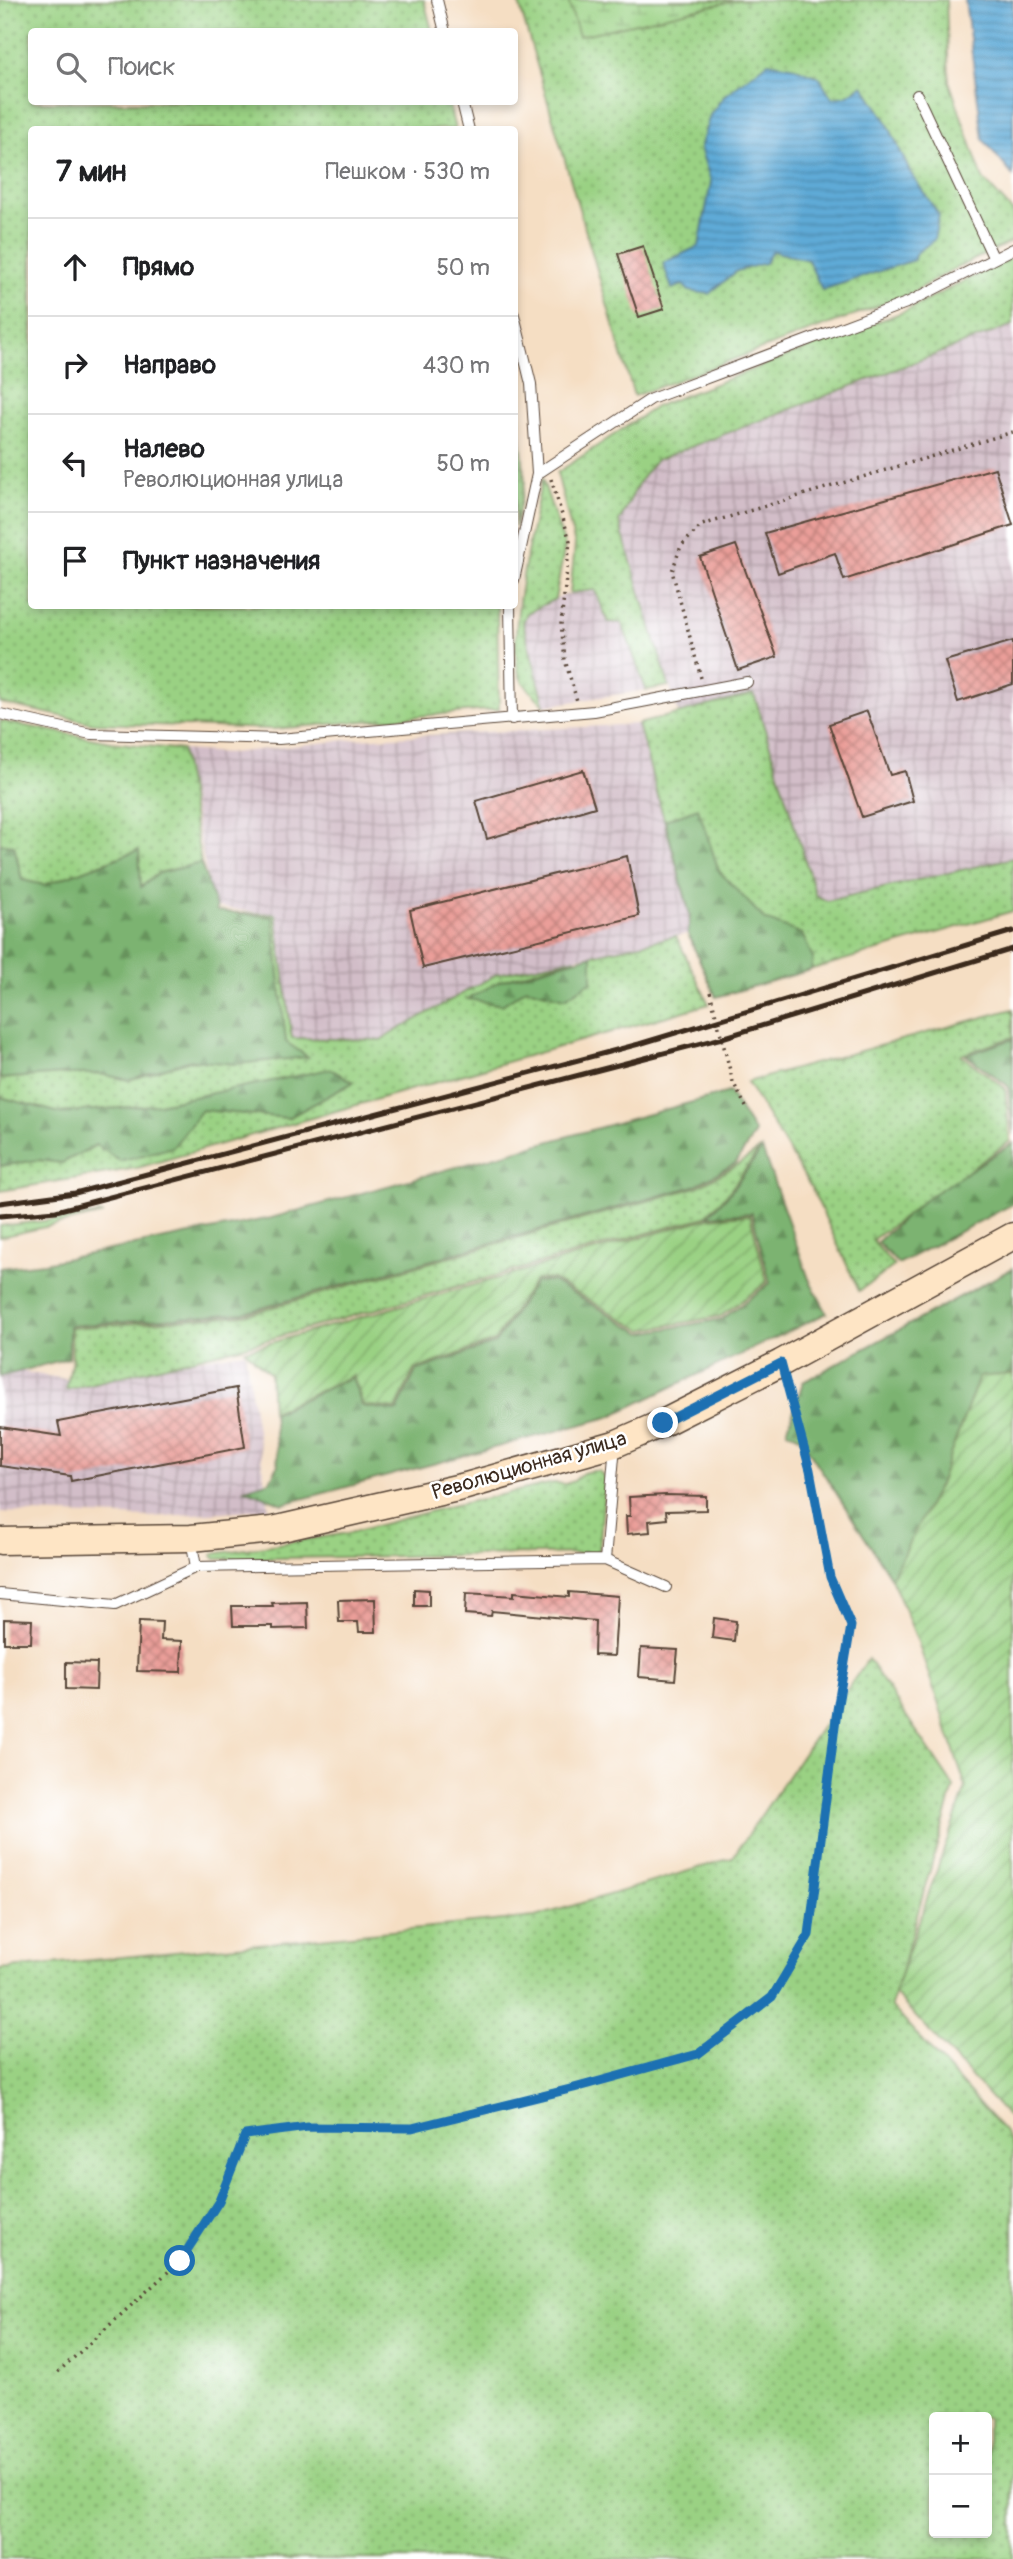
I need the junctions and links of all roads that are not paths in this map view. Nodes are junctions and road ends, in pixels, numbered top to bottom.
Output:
1 (438, 0) edge
2 (444, 28) edge
3 (917, 95) dead end
4 (463, 105) edge
5 (468, 126) edge
6 (1013, 248) edge
7 (993, 257) junction
8 (518, 331) edge
9 (537, 474) junction
10 (518, 562) edge
11 (510, 609) edge
12 (747, 682) dead end
13 (0, 714) edge
14 (512, 719) junction
15 (1013, 1236) edge
16 (615, 1444) junction
17 (191, 1538) junction
18 (0, 1541) edge
19 (605, 1560) junction
20 (196, 1567) junction
21 (666, 1587) dead end
22 (0, 1594) edge

1 - 2 lane
3 - 7 lane
4 - 5 lane
6 - 7 lane
7 - 9 lane
8 - 9 lane
9 - 10 lane
11 - 14 lane
12 - 14 lane
13 - 14 lane
15 - 16 street, Революционная улица
16 - 17 street, Революционная улица
16 - 19 lane
17 - 18 street, Революционная улица
17 - 20 lane
19 - 20 lane
19 - 21 lane
20 - 22 lane

